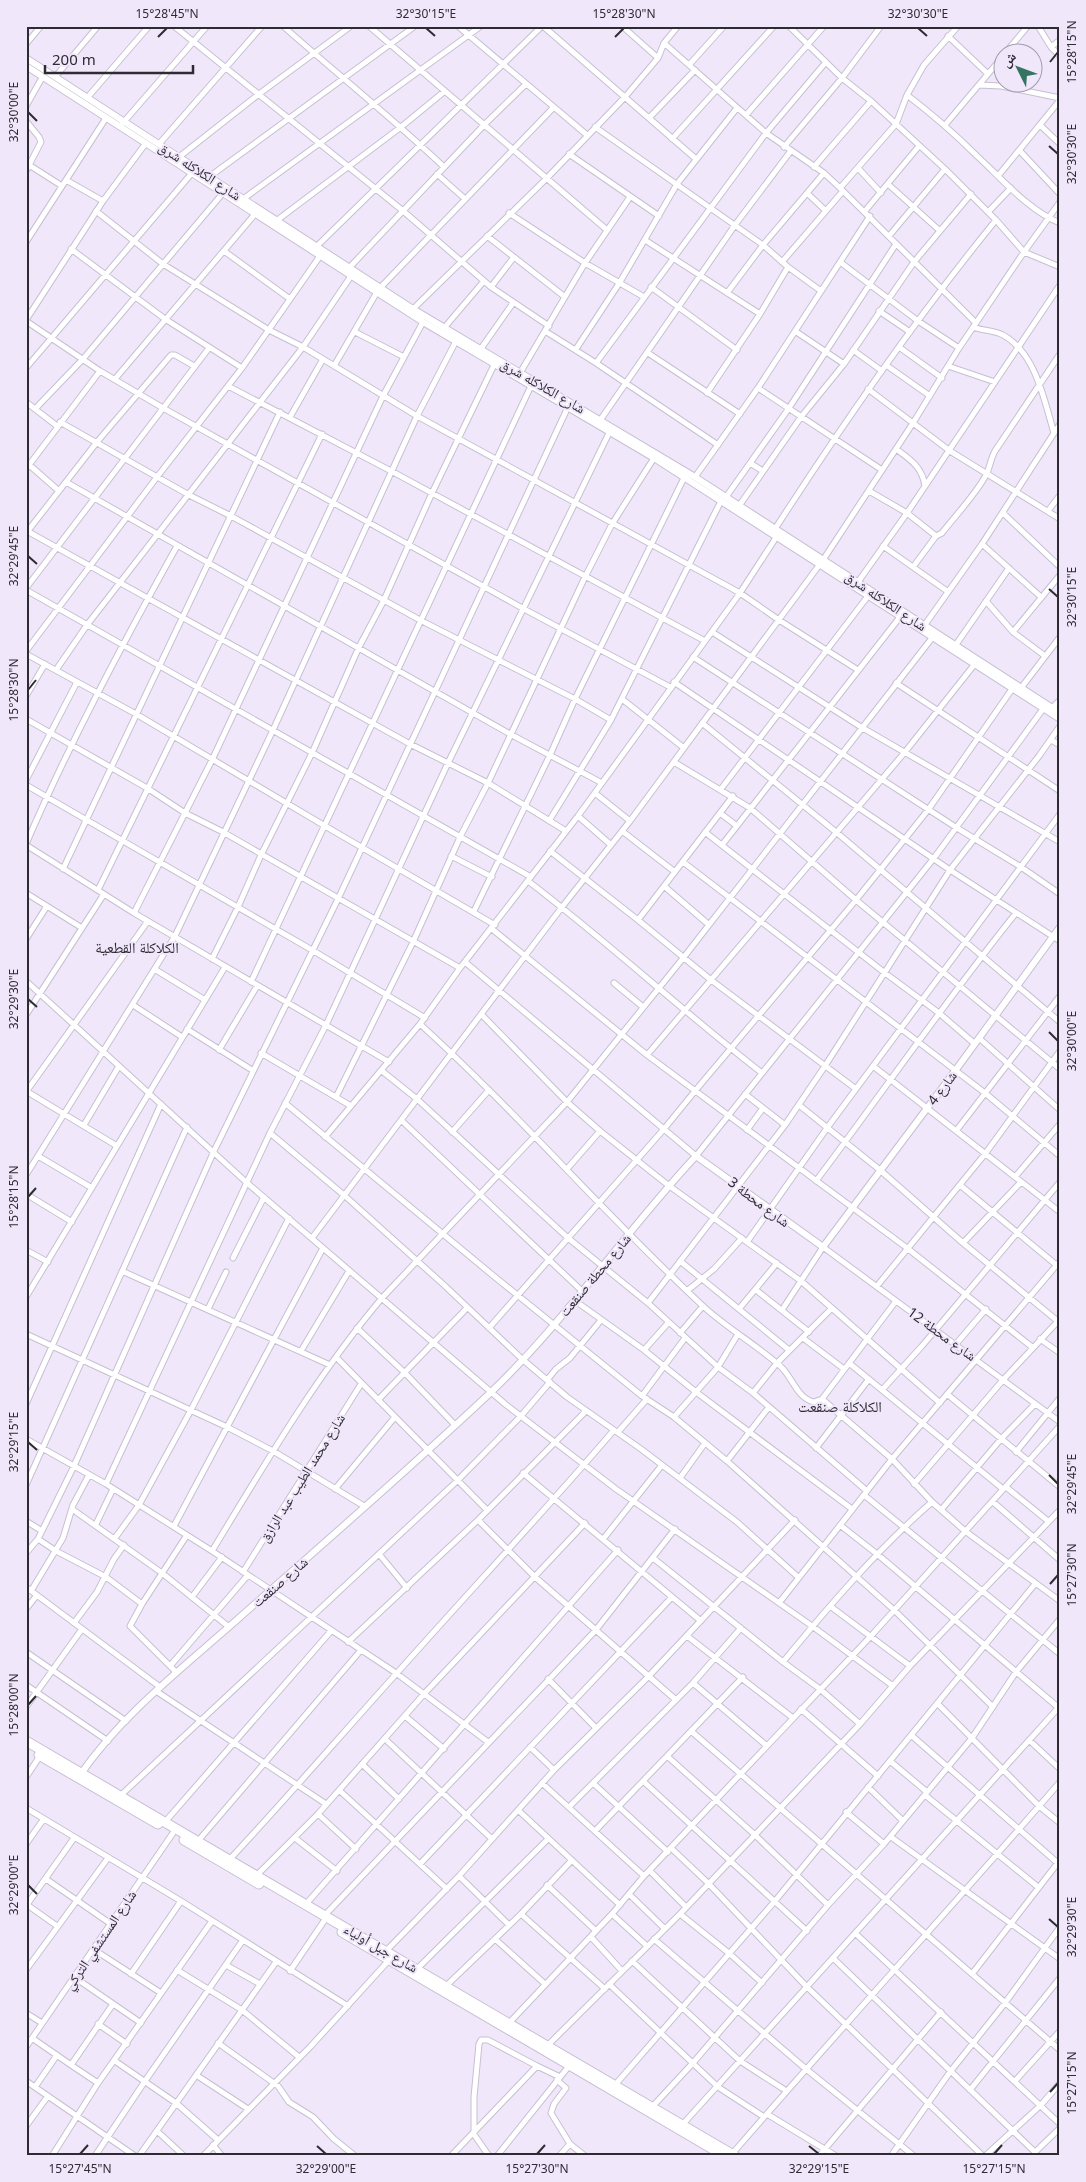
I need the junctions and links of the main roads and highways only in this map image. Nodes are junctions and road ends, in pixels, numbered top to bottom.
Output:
1 (26, 1741) edge
2 (26, 1748) edge
3 (80, 1776) junction
4 (325, 1918) junction
5 (389, 1955) junction
6 (730, 2155) edge

1 - 3 main road, شارع جبل أولياء
2 - 3 main road, شارع جبل أولياء
3 - 4 main road, شارع جبل أولياء
3 - 4 main road, شارع جبل أولياء
4 - 5 main road, شارع جبل أولياء
5 - 6 main road, شارع جبل أولياء
5 - 6 main road, شارع جبل أولياء

